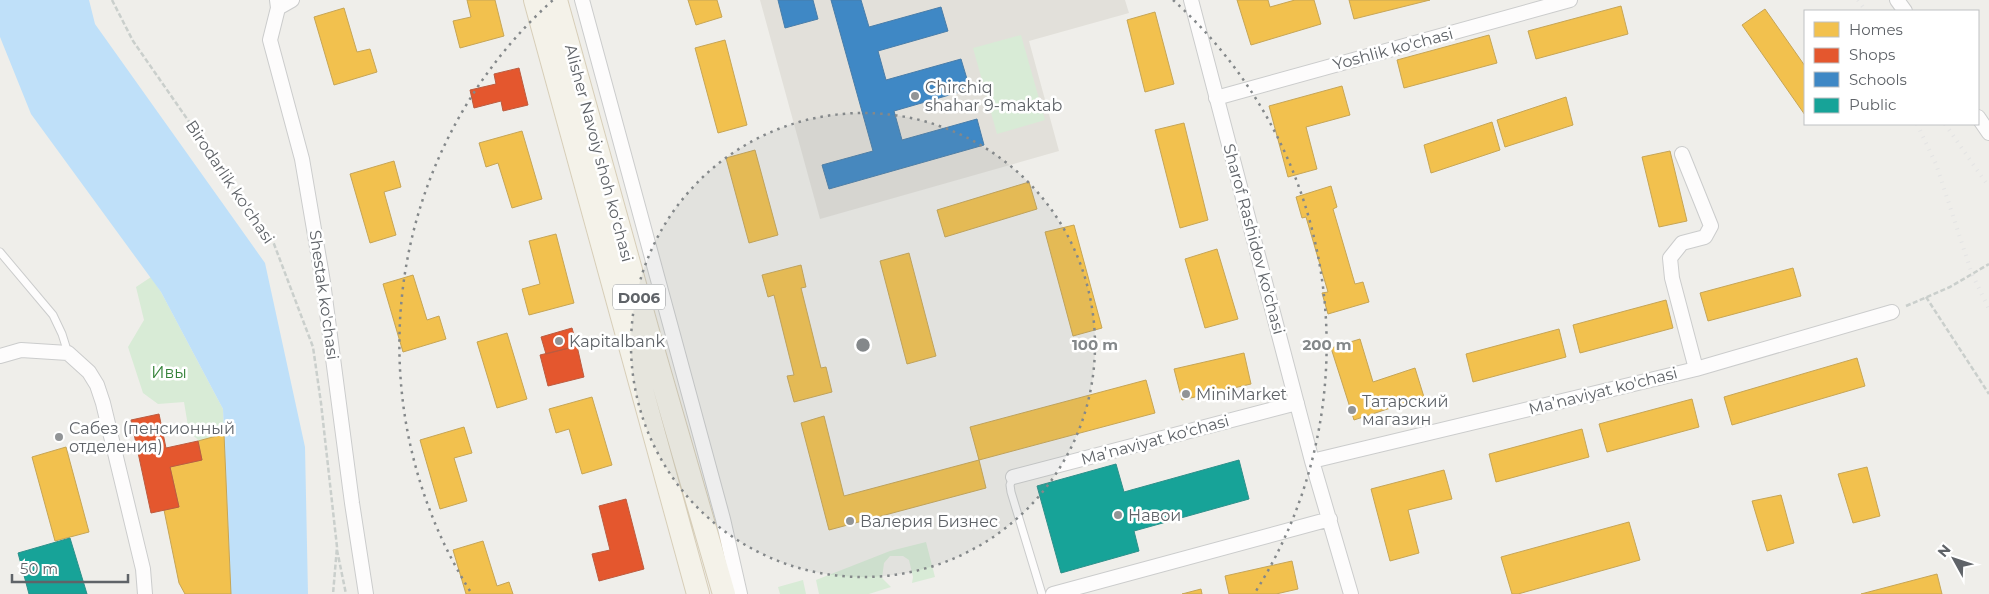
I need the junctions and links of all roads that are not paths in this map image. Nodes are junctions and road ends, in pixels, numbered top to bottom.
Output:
1 (292, 0) edge
2 (535, 0) edge
3 (556, 0) edge
4 (582, 0) edge
5 (1191, 0) edge
6 (1570, 0) edge
7 (277, 4) edge
8 (1216, 98) junction
9 (1979, 118) edge
10 (1989, 133) edge
11 (1682, 154) dead end
12 (0, 252) edge
13 (1892, 312) road end
14 (68, 353) junction
15 (0, 356) edge
16 (1696, 369) junction
17 (1297, 403) junction
18 (1312, 461) junction
19 (1014, 477) joint
20 (1330, 519) junction
21 (145, 594) edge
22 (366, 594) edge
23 (698, 594) edge
24 (724, 594) edge
25 (740, 594) edge
26 (1042, 594) edge
27 (1053, 594) edge
28 (1351, 594) edge

1 - 7 street
2 - 23 main road, Alisher Navoiy shoh koʻchasi / D006
3 - 24 main road, Alisher Navoiy shoh koʻchasi / D006
4 - 25 street, Alisher Navoiy shoh koʻchasi
5 - 8 street, Sharof Rashidov ko'chasi
6 - 8 street, Yoshlik ko'chasi
7 - 22 street, Shestak ko'chasi
8 - 17 street, Sharof Rashidov ko'chasi
9 - 10 street
11 - 16 street
12 - 14 lane
13 - 16 street, Ma’naviyat ko'chasi
14 - 15 street
14 - 21 street
16 - 18 street, Ma’naviyat ko'chasi
17 - 18 street, Sharof Rashidov ko'chasi
17 - 19 street, Ma’naviyat ko'chasi
18 - 20 street, Sharof Rashidov ko'chasi
19 - 26 lane
20 - 27 street
20 - 28 street, Sharof Rashidov ko'chasi

